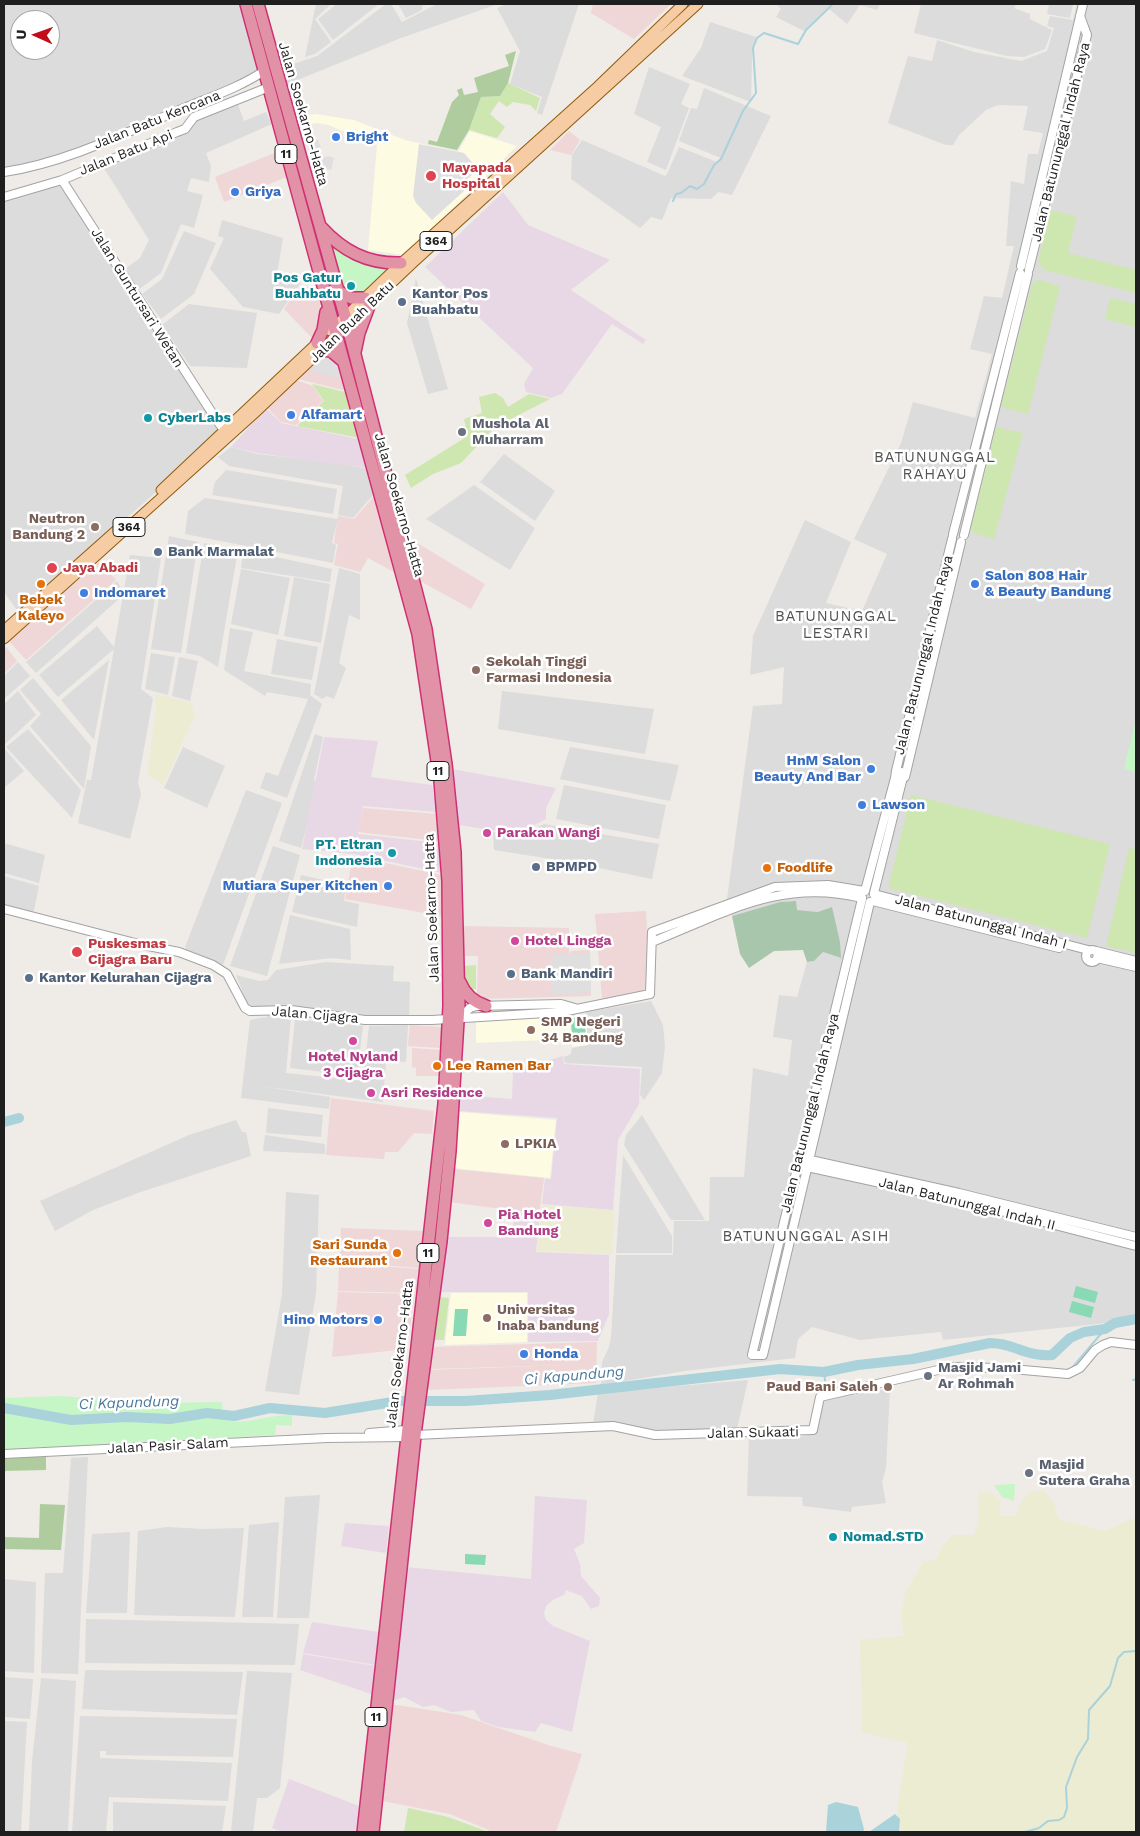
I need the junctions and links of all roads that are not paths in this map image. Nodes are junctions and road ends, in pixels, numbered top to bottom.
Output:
1 (246, 4) edge
2 (258, 4) edge
3 (683, 4) edge
4 (698, 4) edge
5 (1083, 4) edge
6 (264, 71) junction
7 (268, 87) junction
8 (4, 172) edge
9 (504, 176) junction
10 (62, 180) junction
11 (4, 197) edge
12 (318, 224) junction
13 (401, 263) junction
14 (1025, 270) junction
15 (338, 291) junction
16 (367, 302) junction
17 (327, 305) junction
18 (346, 321) junction
19 (335, 332) junction
20 (320, 347) junction
21 (349, 359) junction
22 (225, 432) junction
23 (953, 536) junction
24 (962, 538) junction
25 (4, 630) edge
26 (4, 639) edge
27 (900, 776) junction
28 (863, 895) junction
29 (873, 898) junction
30 (4, 908) edge
31 (652, 942) junction
32 (1092, 954) junction
33 (1136, 961) edge
34 (1136, 967) edge
35 (459, 977) junction
36 (486, 1006) junction
37 (577, 1008) junction
38 (454, 1019) junction
39 (798, 1161) junction
40 (808, 1163) junction
41 (1136, 1237) edge
42 (1136, 1246) edge
43 (1136, 1345) edge
44 (410, 1430) junction
45 (4, 1454) edge
46 (393, 1602) junction
47 (364, 1832) edge
48 (374, 1832) edge

1 - 6 highway, Jalan Soekarno-Hatta / 11
2 - 12 highway, Jalan Soekarno-Hatta / 11
3 - 9 main road, Jalan Buah Batu / 364
4 - 9 main road, Jalan Buah Batu / 364
5 - 14 street, Jalan Batununggal Indah Raya
6 - 7 highway, Jalan Soekarno-Hatta / 11
6 - 8 street, Jalan Batu Kencana
7 - 10 street, Jalan Batu Api
7 - 17 highway, Jalan Soekarno-Hatta / 11
9 - 13 main road, Jalan Buah Batu / 364
9 - 16 main road, Jalan Buah Batu / 364
10 - 11 street, Jalan Batu Api
10 - 22 street, Jalan Guntursari Wetan
12 - 13 highway
12 - 15 highway, Jalan Soekarno-Hatta / 11
13 - 16 main road, Jalan Buah Batu / 364
14 - 23 street, Jalan Batununggal Indah Raya
14 - 24 street, Jalan Batununggal Indah Raya
15 - 16 highway
15 - 18 highway, Jalan Soekarno-Hatta / 11
16 - 18 main road, Jalan Buah Batu / 364
16 - 21 highway
17 - 19 highway, Jalan Soekarno-Hatta / 11
17 - 20 highway
18 - 19 main road, Jalan Buah Batu / 364
18 - 21 highway, Jalan Soekarno-Hatta / 11
19 - 20 main road, Jalan Buah Batu / 364
19 - 21 highway, Jalan Soekarno-Hatta / 11
20 - 21 highway
20 - 22 main road, Jalan Buah Batu / 364
20 - 26 main road, Jalan Buah Batu / 364
21 - 35 highway, Jalan Soekarno-Hatta / 11
21 - 38 highway, Jalan Soekarno-Hatta / 11
22 - 25 main road, Jalan Buah Batu / 364
23 - 24 street
23 - 27 street, Jalan Batununggal Indah Raya
24 - 27 street, Jalan Batununggal Indah Raya
27 - 28 street, Jalan Batununggal Indah Raya
27 - 29 street, Jalan Batununggal Indah Raya
28 - 29 street
28 - 29 street
28 - 31 street
28 - 31 street
28 - 39 street, Jalan Batununggal Indah Raya
29 - 32 street, Jalan Batununggal Indah I
29 - 40 street, Jalan Batununggal Indah Raya
30 - 38 street, Jalan Cijagra
31 - 37 street, Jalan Cijagra
32 - 33 street, Jalan Batununggal Indah I
32 - 34 street, Jalan Batununggal Indah I
35 - 36 highway
35 - 38 highway, Jalan Soekarno-Hatta / 11
36 - 37 street
36 - 38 street
37 - 38 street, Jalan Cijagra
38 - 44 highway, Jalan Soekarno-Hatta / 11
39 - 40 street, Jalan Batununggal Indah II
39 - 40 street, Jalan Batununggal Indah Raya
40 - 41 street, Jalan Batununggal Indah II
40 - 42 street, Jalan Batununggal Indah II
43 - 44 street, Jalan Sukaati
44 - 45 street, Jalan Pasir Salam
44 - 46 highway, Jalan Soekarno-Hatta / 11
46 - 47 highway, Jalan Soekarno-Hatta / 11
46 - 48 highway, Jalan Soekarno-Hatta / 11

